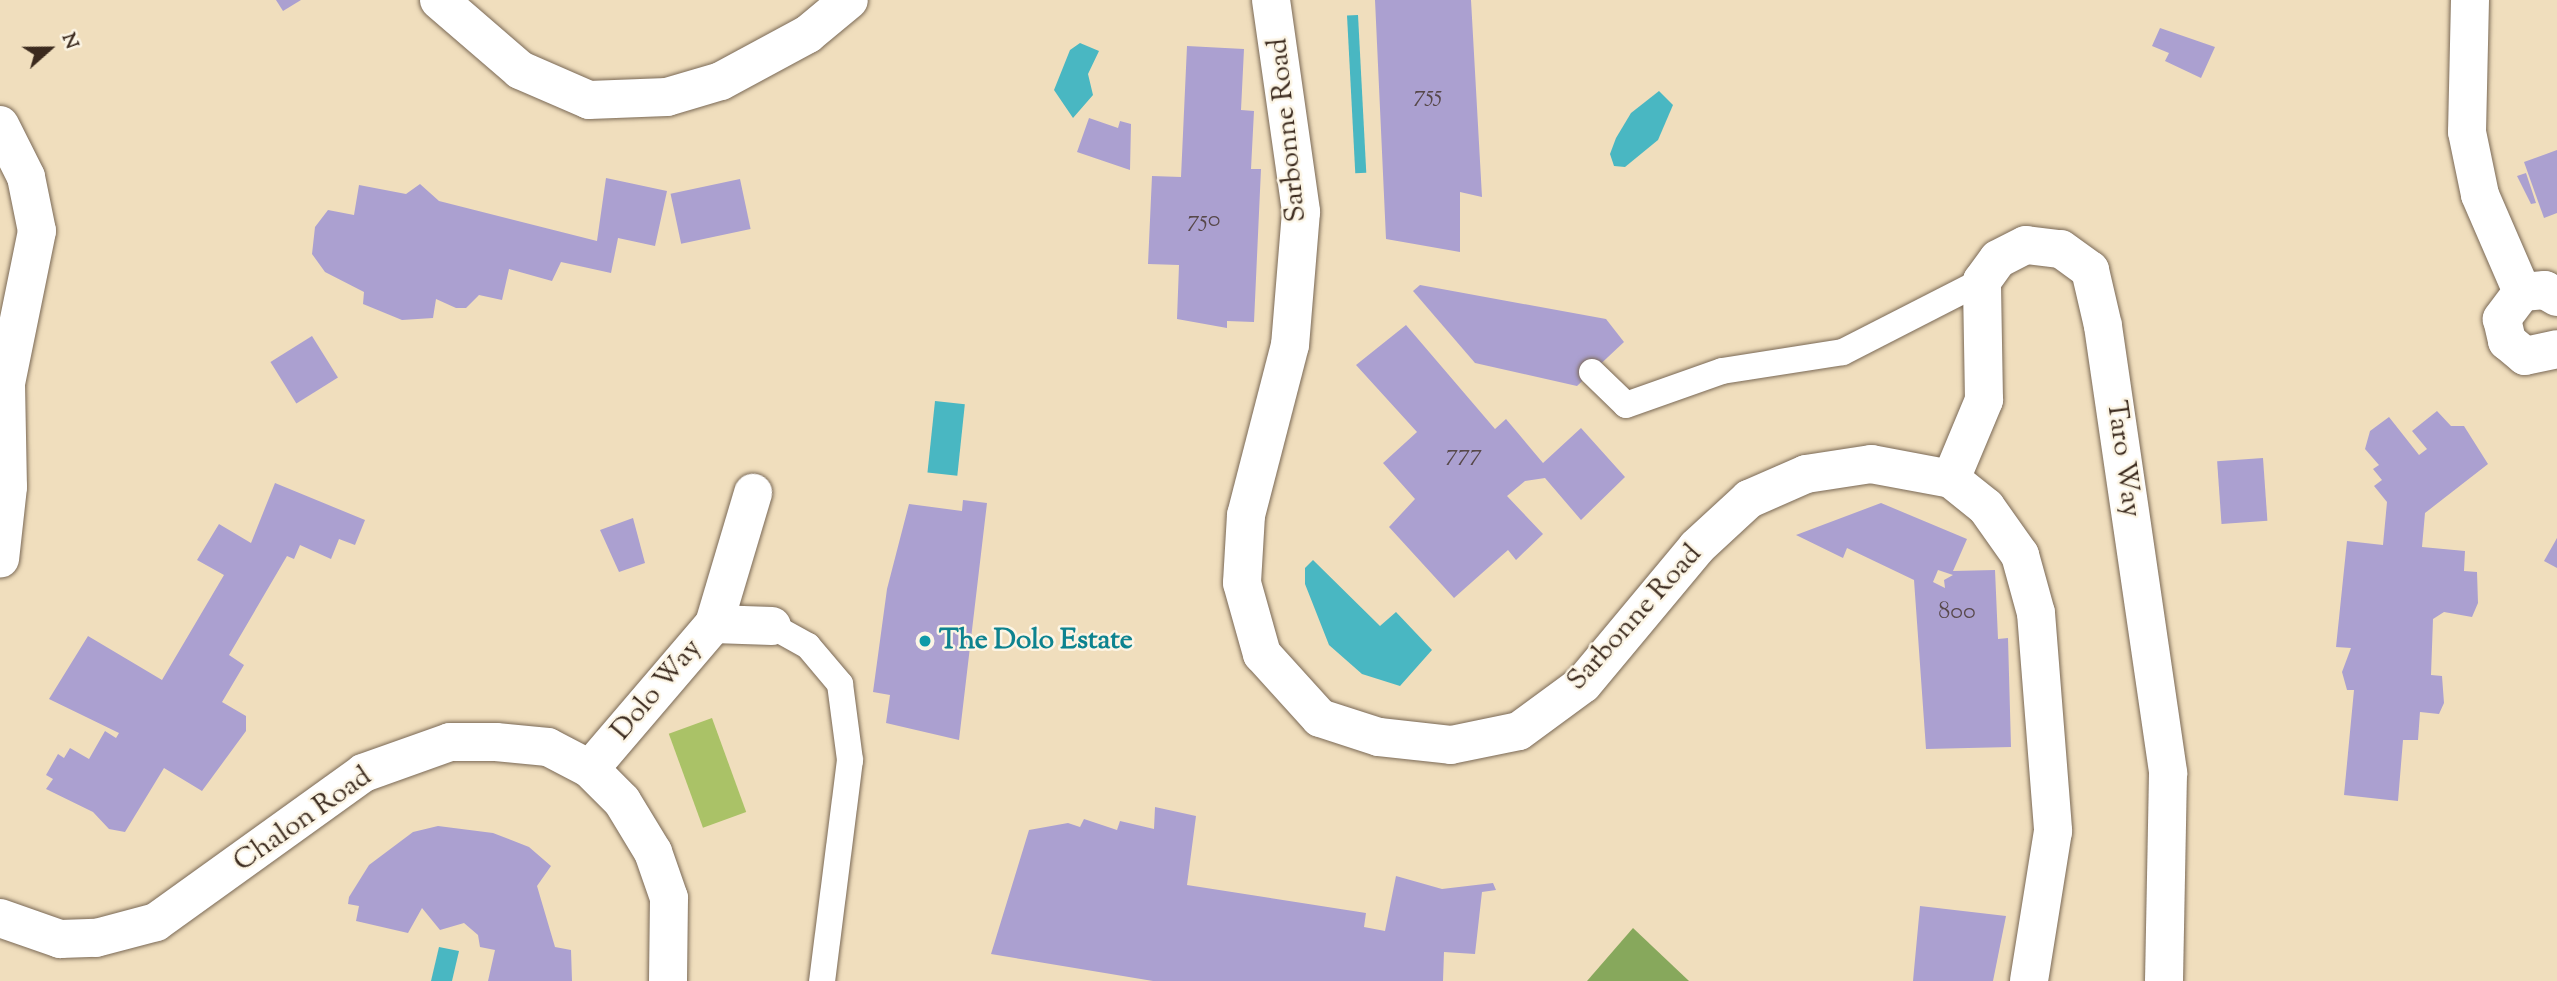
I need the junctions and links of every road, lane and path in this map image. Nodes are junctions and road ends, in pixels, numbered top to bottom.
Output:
1 (439, 0) edge
2 (849, 0) edge
3 (1271, 0) edge
4 (2470, 0) edge
5 (0, 125) edge
6 (1982, 281) junction
7 (2540, 294) edge
8 (2557, 349) edge
9 (1592, 372) dead end
10 (1951, 479) junction
11 (753, 493) dead end
12 (0, 559) edge
13 (714, 624) junction
14 (772, 626) joint
15 (590, 769) junction
16 (0, 918) edge
17 (668, 981) edge
18 (822, 981) edge
19 (2029, 981) edge
20 (2164, 981) edge

1 - 2 street
3 - 10 street, Sarbonne Road
4 - 7 street
5 - 12 street
6 - 9 lane
6 - 10 street
6 - 20 street, Taro Way
7 - 8 street
10 - 19 street, Sarbonne Road
11 - 13 street
13 - 14 street, Dolo Way
13 - 15 street, Dolo Way
14 - 18 lane
15 - 16 street, Chalon Road
15 - 17 street, Chalon Road

